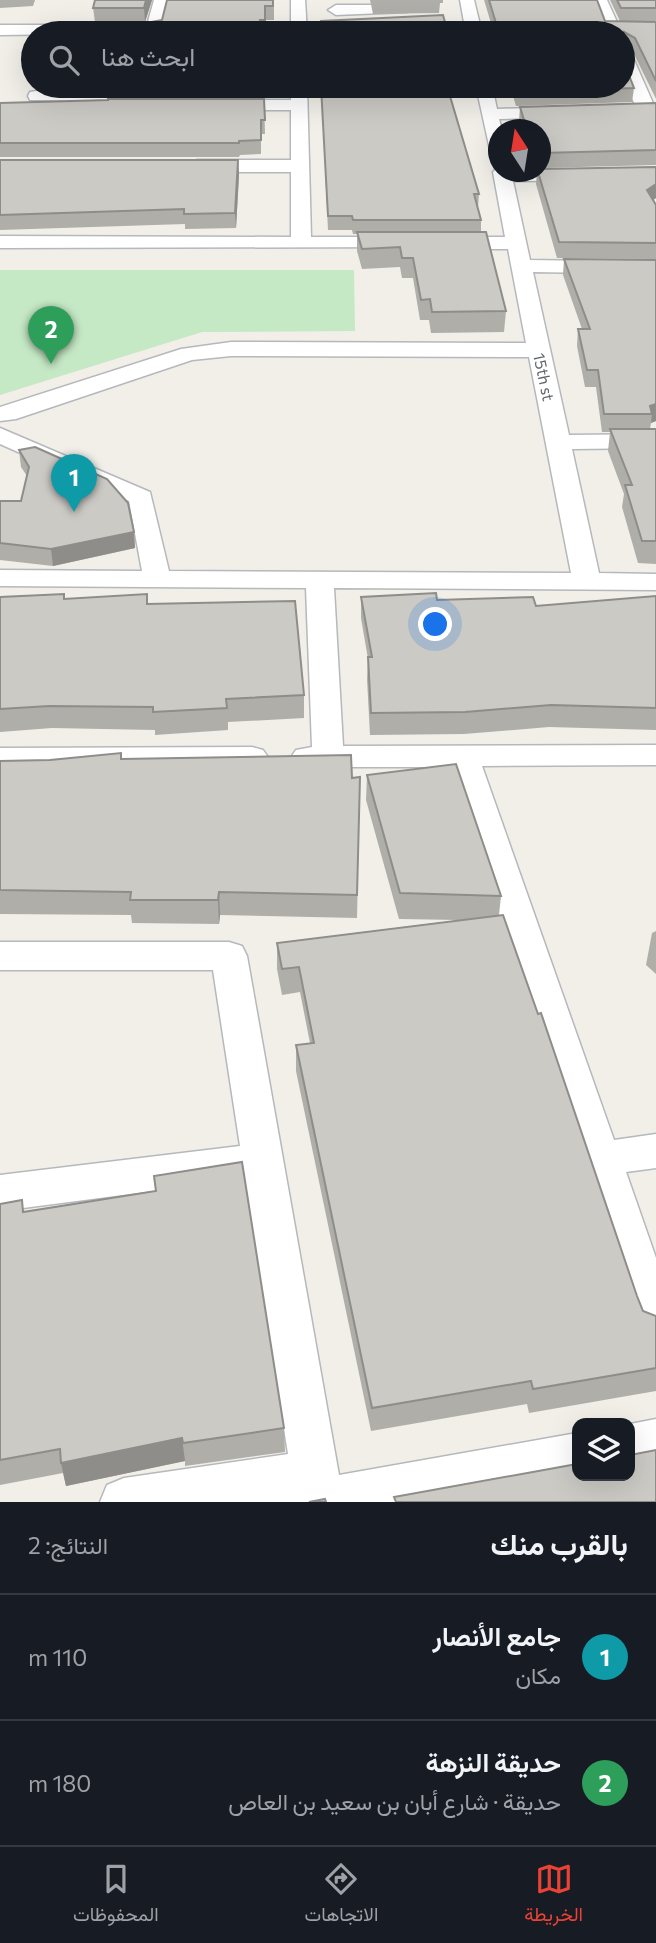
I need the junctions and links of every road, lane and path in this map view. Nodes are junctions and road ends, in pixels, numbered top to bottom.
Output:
1 (161, 0) edge
2 (298, 0) edge
3 (467, 0) edge
4 (600, 0) edge
5 (360, 5) edge
6 (332, 13) edge
7 (402, 13) edge
8 (156, 21) edge
9 (299, 21) edge
10 (471, 21) edge
11 (609, 21) edge
12 (0, 30) edge
13 (21, 30) edge
14 (635, 83) edge
15 (96, 98) edge
16 (270, 98) edge
17 (299, 98) edge
18 (487, 98) edge
19 (32, 101) edge
20 (204, 105) edge
21 (646, 110) edge
22 (582, 112) edge
23 (490, 114) junction
24 (491, 119) edge
25 (177, 166) edge
26 (300, 166) junction
27 (551, 169) edge
28 (656, 174) edge
29 (504, 182) edge
30 (0, 242) edge
31 (301, 242) junction
32 (516, 243) junction
33 (521, 266) junction
34 (656, 268) edge
35 (539, 350) junction
36 (0, 414) edge
37 (0, 436) edge
38 (656, 441) edge
39 (558, 442) junction
40 (0, 578) edge
41 (157, 579) junction
42 (320, 579) junction
43 (656, 582) edge
44 (587, 583) junction
45 (656, 755) edge
46 (462, 756) junction
47 (328, 757) junction
48 (0, 758) edge
49 (0, 956) edge
50 (656, 1151) edge
51 (263, 1160) junction
52 (601, 1160) junction
53 (0, 1193) edge
54 (656, 1320) edge
55 (656, 1442) edge
56 (635, 1446) edge
57 (572, 1457) edge
58 (318, 1493) edge
59 (124, 1502) edge

1 - 8 street
2 - 9 street
3 - 10 street
4 - 11 street
5 - 6 street
5 - 7 street
6 - 7 street
12 - 13 street
14 - 21 street
15 - 19 street
16 - 20 street
17 - 26 street
18 - 23 street, 15th st
22 - 23 street
23 - 24 street, 15th st
25 - 26 street
26 - 31 street
27 - 28 street
29 - 32 street, 15th st
30 - 31 street
31 - 32 street
32 - 33 street, 15th st
33 - 34 street
33 - 35 street, 15th st
35 - 36 street
35 - 39 street, 15th st
37 - 41 street
38 - 39 street
39 - 44 street, 15th st
40 - 41 street
41 - 42 street
42 - 44 street
42 - 47 street
43 - 44 street
45 - 46 street
46 - 47 street
46 - 52 street
47 - 48 street
49 - 51 street
50 - 52 street
51 - 53 street
51 - 58 street
52 - 54 street
55 - 56 street
57 - 58 street
58 - 59 street

